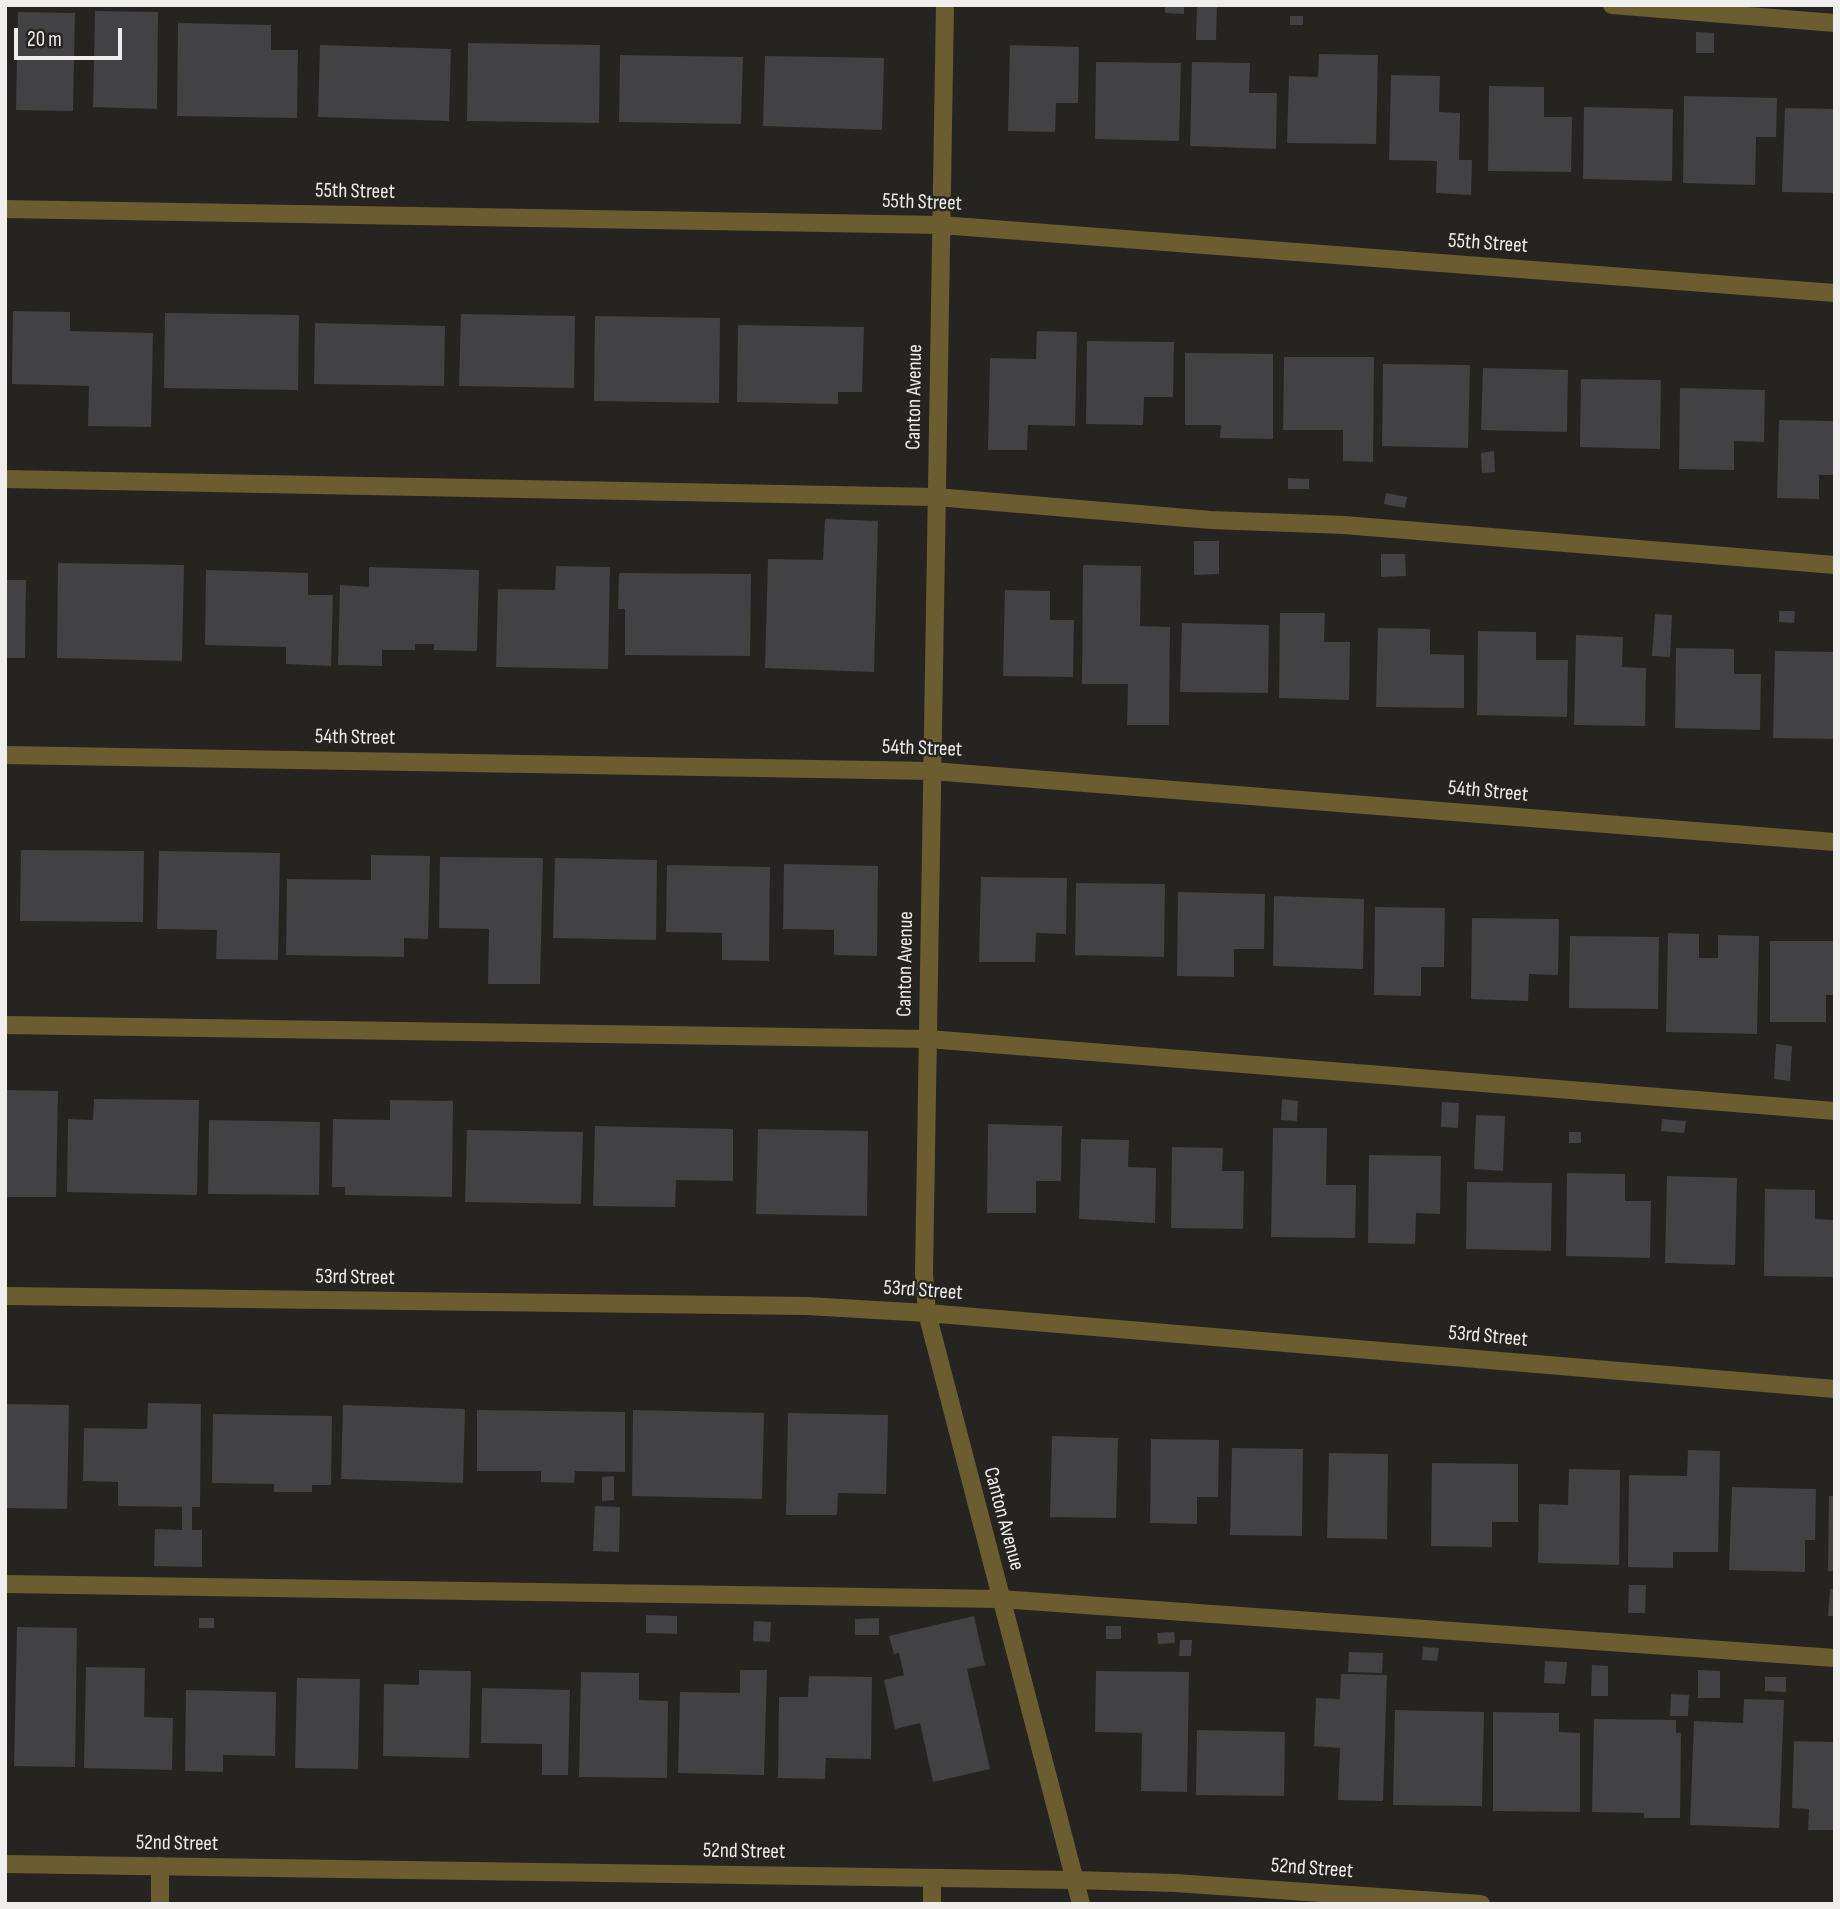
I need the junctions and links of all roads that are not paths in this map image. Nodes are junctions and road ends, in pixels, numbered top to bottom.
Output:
1 (945, 5) edge
2 (1612, 5) edge
3 (1835, 23) edge
4 (5, 209) edge
5 (941, 225) junction
6 (1835, 293) edge
7 (5, 479) edge
8 (936, 497) junction
9 (1835, 565) edge
10 (5, 755) edge
11 (932, 771) junction
12 (1835, 842) edge
13 (5, 1025) edge
14 (928, 1039) junction
15 (1835, 1111) edge
16 (5, 1296) edge
17 (927, 1313) junction
18 (1835, 1389) edge
19 (5, 1584) edge
20 (1000, 1599) junction
21 (1835, 1658) edge
22 (5, 1864) edge
23 (160, 1866) junction
24 (932, 1878) junction
25 (1074, 1880) junction
26 (160, 1904) edge
27 (932, 1904) edge
28 (1081, 1904) edge
29 (1481, 1904) edge

1 - 5 street, Canton Avenue
2 - 3 street
4 - 5 street, 55th Street
5 - 6 street, 55th Street
5 - 8 street, Canton Avenue
7 - 8 street
8 - 9 street
8 - 11 street, Canton Avenue
10 - 11 street, 54th Street
11 - 12 street, 54th Street
11 - 14 street, Canton Avenue
13 - 14 street
14 - 15 street
14 - 17 street, Canton Avenue
16 - 17 street, 53rd Street
17 - 18 street, 53rd Street
17 - 20 street, Canton Avenue
19 - 20 street
20 - 21 street
20 - 25 street, Canton Avenue
22 - 23 street, 52nd Street
23 - 24 street, 52nd Street
23 - 26 street
24 - 25 street, 52nd Street
24 - 27 street
25 - 28 street, Canton Avenue
25 - 29 street, 52nd Street

